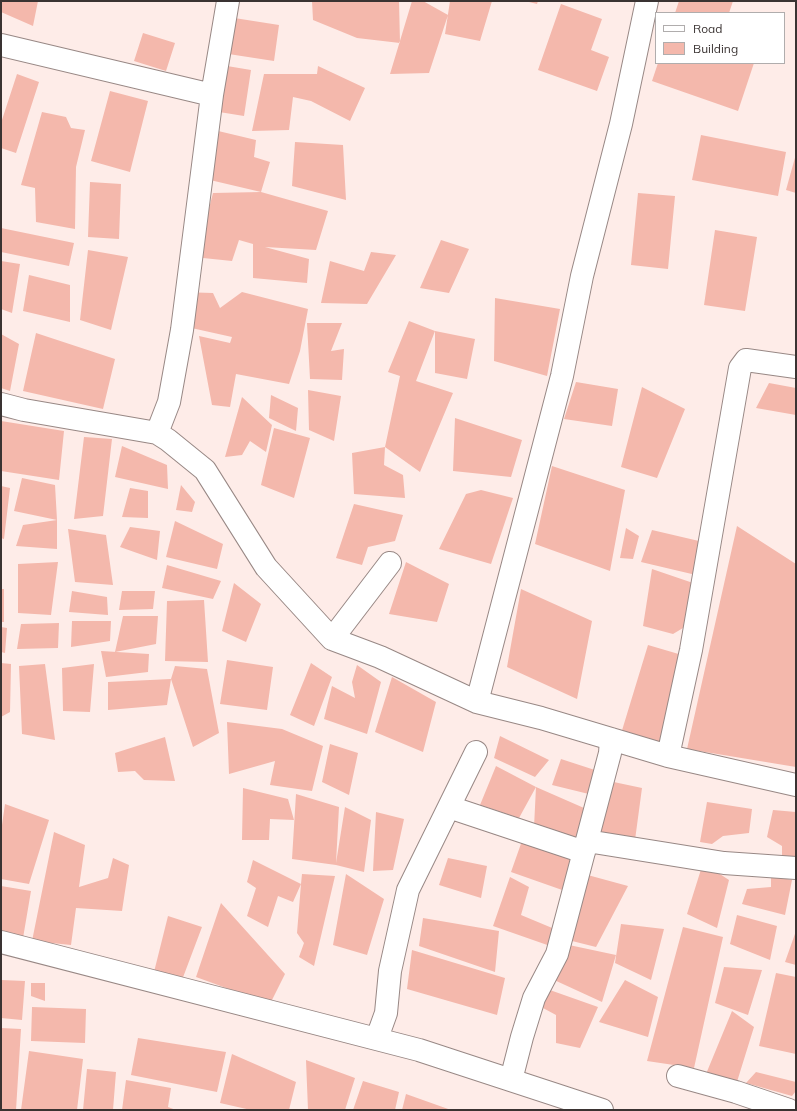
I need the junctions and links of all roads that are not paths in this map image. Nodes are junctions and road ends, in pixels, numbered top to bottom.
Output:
1 (228, 1) edge
2 (647, 1) edge
3 (1, 45) edge
4 (212, 95) junction
5 (796, 367) edge
6 (1, 404) edge
7 (157, 433) junction
8 (390, 563) dead end
9 (332, 639) junction
10 (477, 702) junction
11 (611, 739) junction
12 (476, 752) dead end
13 (668, 756) junction
14 (796, 785) edge
15 (449, 807) junction
16 (586, 847) junction
17 (796, 868) edge
18 (1, 942) edge
19 (377, 1038) junction
20 (512, 1076) junction
21 (678, 1076) dead end
22 (740, 1103) edge
23 (602, 1110) edge
24 (789, 1110) edge

1 - 4 street
2 - 10 street
3 - 4 street
4 - 7 street
5 - 13 street
6 - 7 street
7 - 9 street
8 - 9 street
9 - 10 street
10 - 11 street
11 - 13 street
11 - 16 street
12 - 15 street
13 - 14 street
15 - 16 street
15 - 19 street
16 - 17 street
16 - 20 street
18 - 19 street
19 - 20 street
20 - 23 street
21 - 22 street
22 - 24 street

